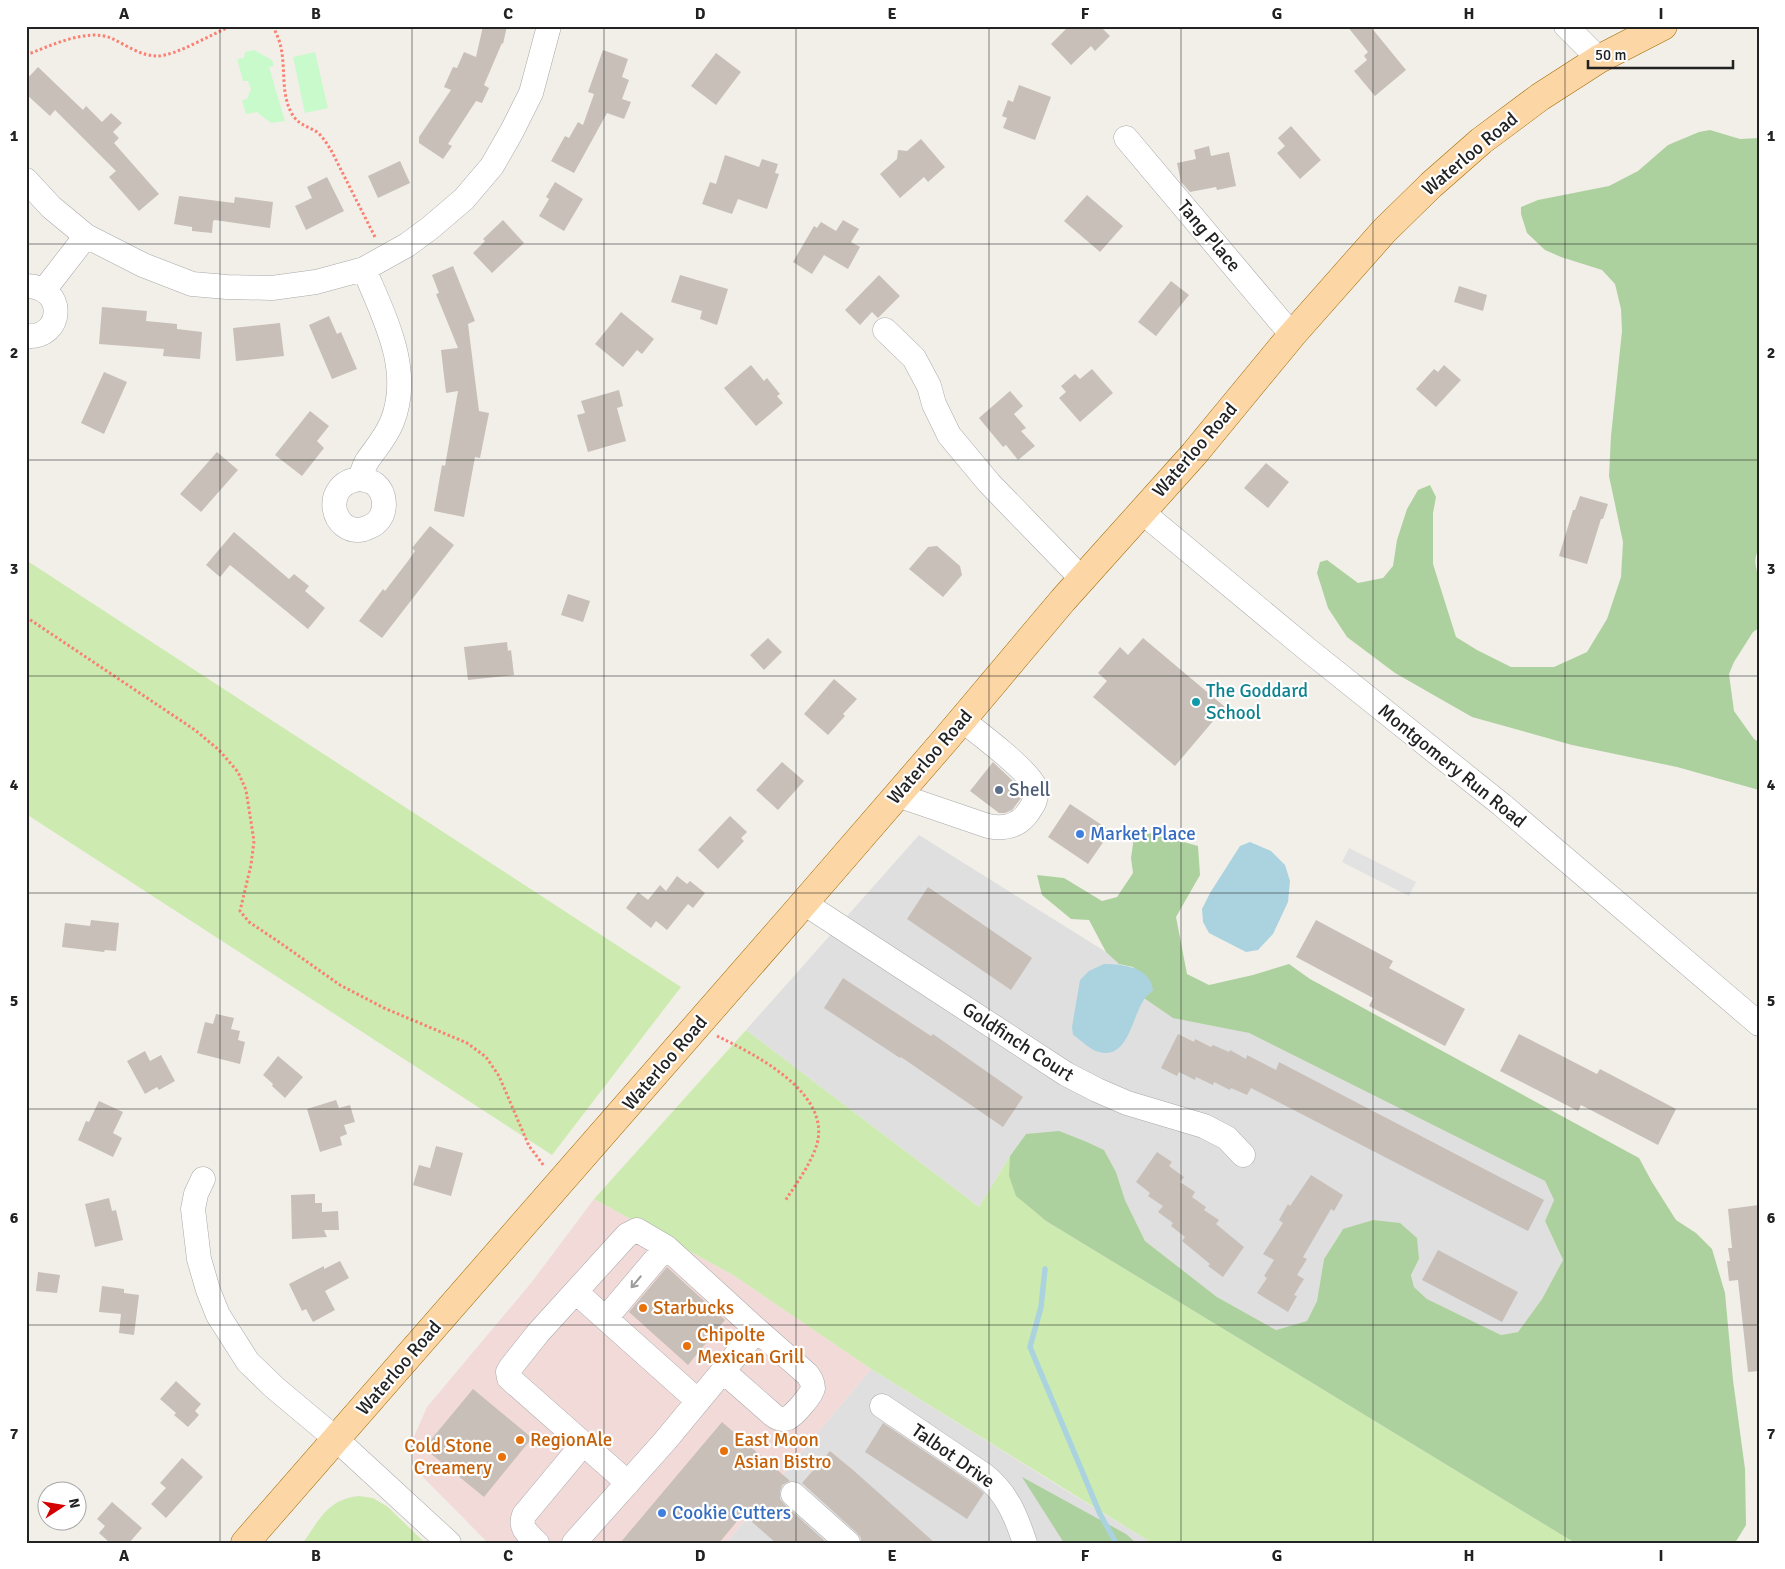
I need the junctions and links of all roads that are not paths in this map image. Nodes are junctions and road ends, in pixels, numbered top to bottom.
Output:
1 (549, 26) edge
2 (1566, 26) edge
3 (1663, 26) edge
4 (1599, 59) junction
5 (1126, 138) dead end
6 (26, 180) edge
7 (86, 236) junction
8 (364, 268) junction
9 (36, 288) edge
10 (885, 330) dead end
11 (1292, 335) junction
12 (26, 336) edge
13 (360, 479) dead end
14 (1142, 512) junction
15 (1082, 579) junction
16 (962, 720) junction
17 (897, 795) junction
18 (804, 902) junction
19 (1759, 1024) edge
20 (1243, 1155) dead end
21 (203, 1179) dead end
22 (666, 1247) junction
23 (576, 1292) junction
24 (606, 1318) junction
25 (757, 1330) junction
26 (723, 1371) junction
27 (698, 1401) junction
28 (882, 1406) dead end
29 (336, 1439) junction
30 (583, 1444) junction
31 (628, 1483) junction
32 (793, 1494) dead end
33 (246, 1543) edge
34 (449, 1543) edge
35 (537, 1543) edge
36 (574, 1543) edge
37 (848, 1543) edge
38 (1025, 1543) edge

1 - 8 street
2 - 4 street
3 - 4 main road, Waterloo Road
4 - 11 main road, Waterloo Road
5 - 11 street, Tang Place
6 - 7 street
7 - 8 street
7 - 9 street
8 - 13 street
9 - 12 street
10 - 15 street
11 - 14 main road, Waterloo Road
14 - 15 main road, Waterloo Road
14 - 19 street, Montgomery Run Road
15 - 16 main road, Waterloo Road
16 - 17 main road, Waterloo Road
16 - 17 street
17 - 18 main road, Waterloo Road
18 - 20 street, Goldfinch Court
18 - 29 main road, Waterloo Road
21 - 29 street
22 - 23 street
22 -> 24 street
22 - 25 street
23 - 24 street
23 - 30 street
24 - 27 street
25 - 26 street
25 - 26 street
26 - 27 street
27 - 31 street
28 - 38 street, Talbot Drive
29 - 33 main road, Waterloo Road
29 - 34 street
30 - 31 street
30 - 35 street
31 - 36 street
32 - 37 street

